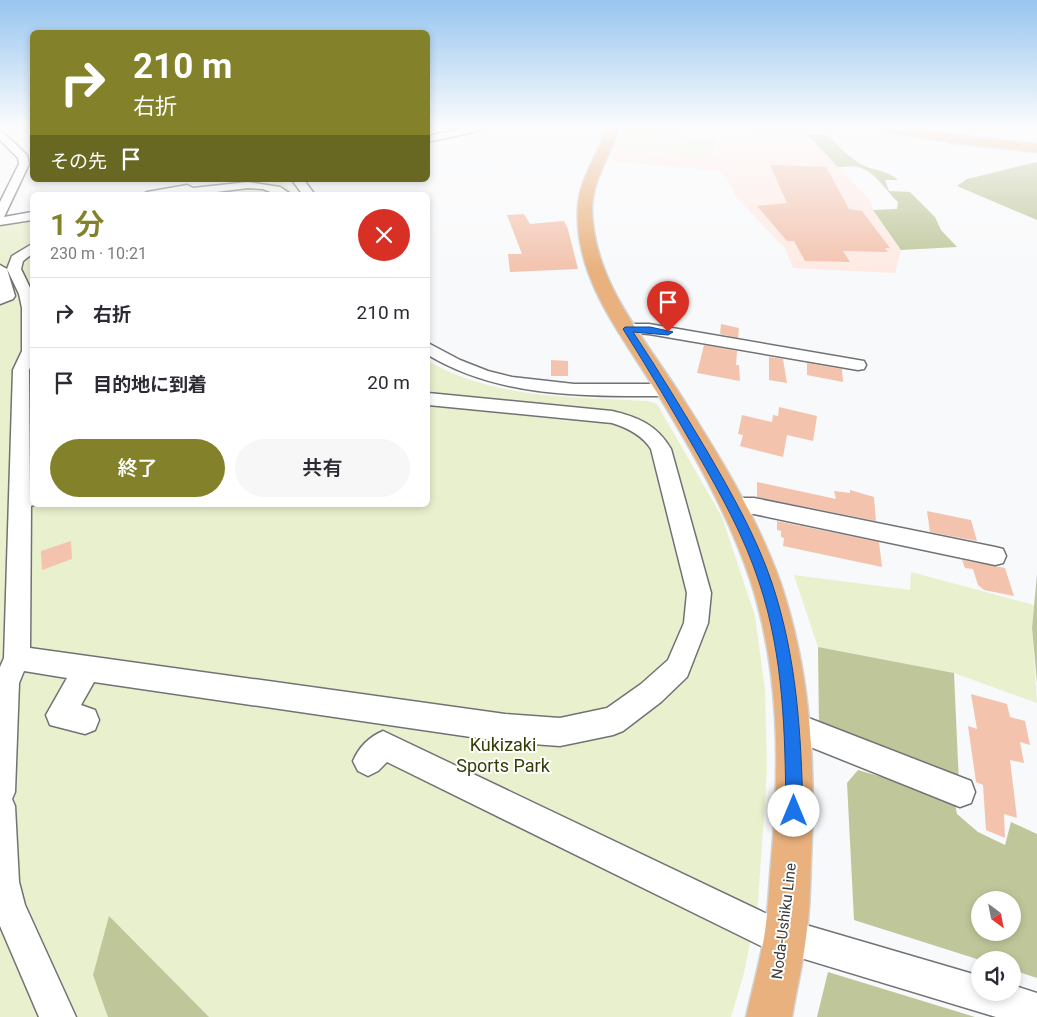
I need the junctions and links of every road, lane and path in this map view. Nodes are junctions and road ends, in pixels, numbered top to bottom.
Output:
1 (18, 175) edge
2 (593, 175) edge
3 (218, 182) edge
4 (164, 192) edge
5 (190, 192) edge
6 (280, 192) edge
7 (0, 214) edge
8 (30, 216) edge
9 (0, 221) edge
10 (30, 249) edge
11 (0, 270) edge
12 (0, 300) edge
13 (30, 308) edge
14 (628, 329) junction
15 (430, 349) edge
16 (30, 353) edge
17 (858, 365) dead end
18 (666, 390) junction
19 (430, 399) edge
20 (26, 500) edge
21 (733, 506) junction
22 (995, 556) dead end
23 (17, 658) junction
24 (87, 669) junction
25 (85, 720) dead end
26 (793, 726) junction
27 (368, 761) dead end
28 (0, 792) edge
29 (960, 792) dead end
30 (0, 806) edge
31 (785, 937) junction
32 (1037, 1011) edge
33 (58, 1017) edge
34 (769, 1017) edge

1 - 7 street
2 - 14 main road, Noda-Ushiku Line
3 - 4 street
5 - 6 street
8 - 9 street
10 - 13 street
11 - 12 street
14 - 17 street
14 - 18 main road, Noda-Ushiku Line
15 - 18 street
16 - 20 street
18 - 21 main road, Noda-Ushiku Line
19 - 24 street
20 - 23 street
21 - 22 street
21 - 26 main road, Noda-Ushiku Line
23 - 24 street
23 - 28 street
24 - 25 street
26 - 29 street
26 - 31 main road, Noda-Ushiku Line
27 - 31 street
30 - 33 street
31 - 32 street
31 - 34 main road, Noda-Ushiku Line

